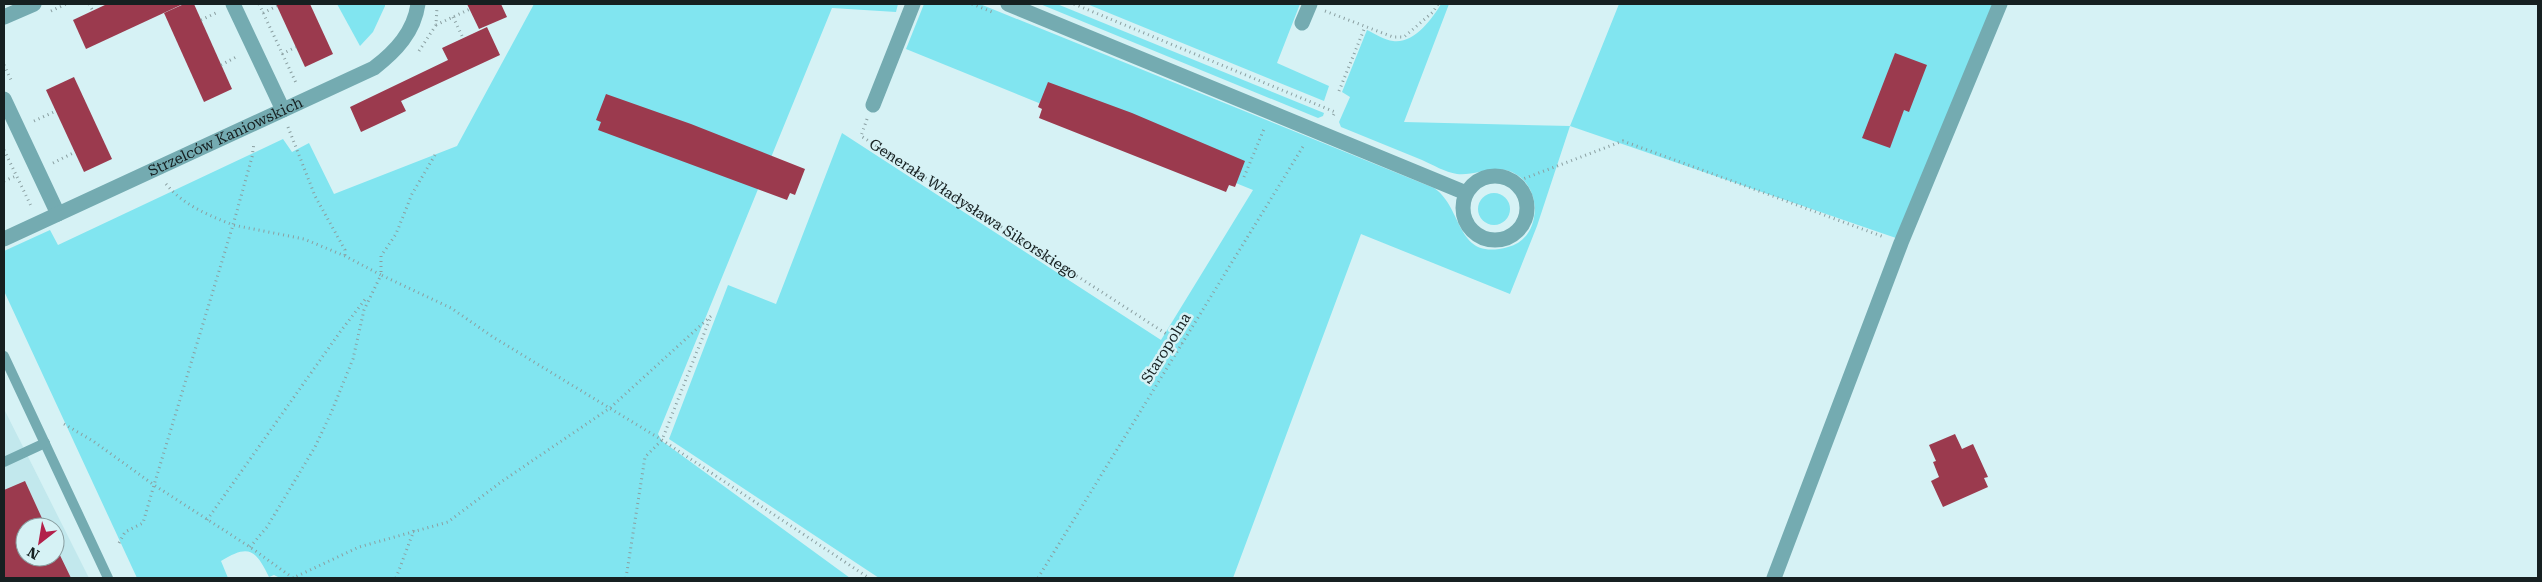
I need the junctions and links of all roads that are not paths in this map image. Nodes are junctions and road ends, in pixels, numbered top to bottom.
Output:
1 (34, 4) edge
2 (418, 4) edge
3 (913, 4) edge
4 (1008, 4) edge
5 (1310, 4) edge
6 (2000, 4) edge
7 (228, 7) edge
8 (4, 17) edge
9 (1302, 23) dead end
10 (10, 94) edge
11 (873, 105) road end
12 (283, 110) junction
13 (1466, 193) junction
14 (58, 214) junction
15 (4, 238) edge
16 (5, 364) edge
17 (44, 443) junction
18 (4, 462) edge
19 (108, 578) edge
20 (1774, 578) edge

1 - 8 street
2 - 12 street, Strzelców Kaniowskich
3 - 11 street
4 - 13 street
5 - 9 street
6 - 20 street
7 - 12 street
10 - 14 street
12 - 14 street, Strzelców Kaniowskich
13 - 13 street
14 - 15 street, Strzelców Kaniowskich
16 - 17 lane
17 - 18 lane
17 - 19 lane

